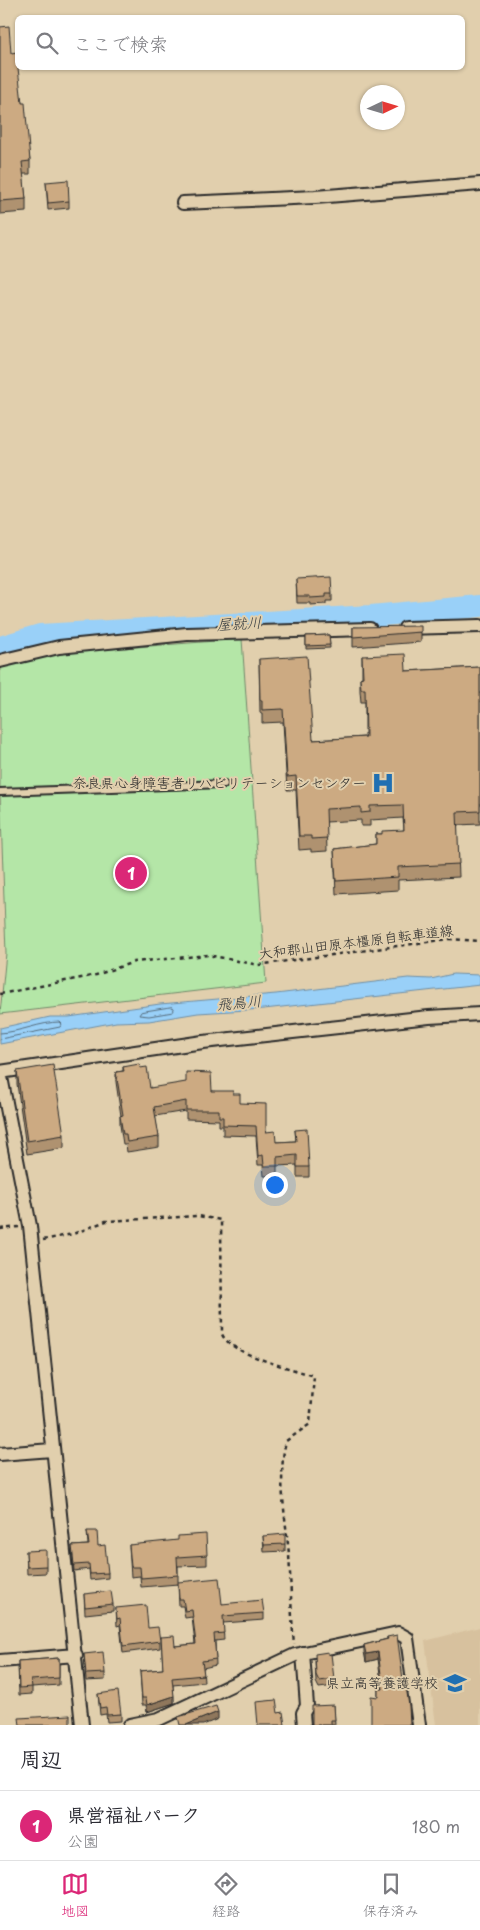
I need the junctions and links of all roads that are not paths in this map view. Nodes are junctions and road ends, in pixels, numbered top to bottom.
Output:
1 (480, 184) edge
2 (183, 203) dead end
3 (480, 626) edge
4 (0, 661) edge
5 (224, 784) dead end
6 (0, 792) edge
7 (480, 1014) edge
8 (0, 1072) edge
9 (52, 1450) junction
10 (0, 1454) edge
11 (299, 1654) junction
12 (76, 1655) junction
13 (0, 1661) edge
14 (82, 1725) edge
15 (130, 1725) edge
16 (304, 1725) edge
17 (419, 1725) edge

1 - 2 street
3 - 4 street
5 - 6 lane
7 - 8 street
8 - 9 street
9 - 10 street
9 - 12 street
11 - 15 street
11 - 16 street
11 - 17 street
12 - 13 street
12 - 14 street

